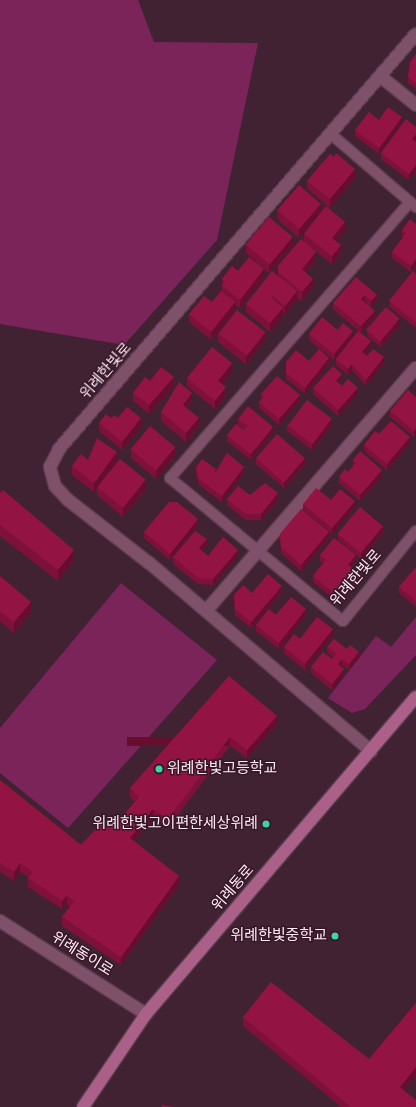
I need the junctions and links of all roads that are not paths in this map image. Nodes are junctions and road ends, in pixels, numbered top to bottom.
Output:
1 (416, 34) edge
2 (380, 76) junction
3 (416, 105) edge
4 (332, 135) junction
5 (413, 204) edge
6 (416, 368) edge
7 (416, 531) edge
8 (259, 553) junction
9 (206, 611) junction
10 (416, 696) edge
11 (371, 751) junction
12 (0, 921) edge
13 (146, 1014) junction
14 (85, 1103) edge

1 - 2 street, 위례한빛로
2 - 3 street
2 - 4 street, 위례한빛로
4 - 5 lane, 위례한빛로
4 - 9 street, 위례한빛로
5 - 8 lane, 위례한빛로
6 - 8 street
7 - 8 lane, 위례한빛로
8 - 9 street
9 - 11 street, 위례한빛로
10 - 11 street, 위례동로
11 - 13 street, 위례동로
12 - 13 street, 위례동이로
13 - 14 street, 위례동로

